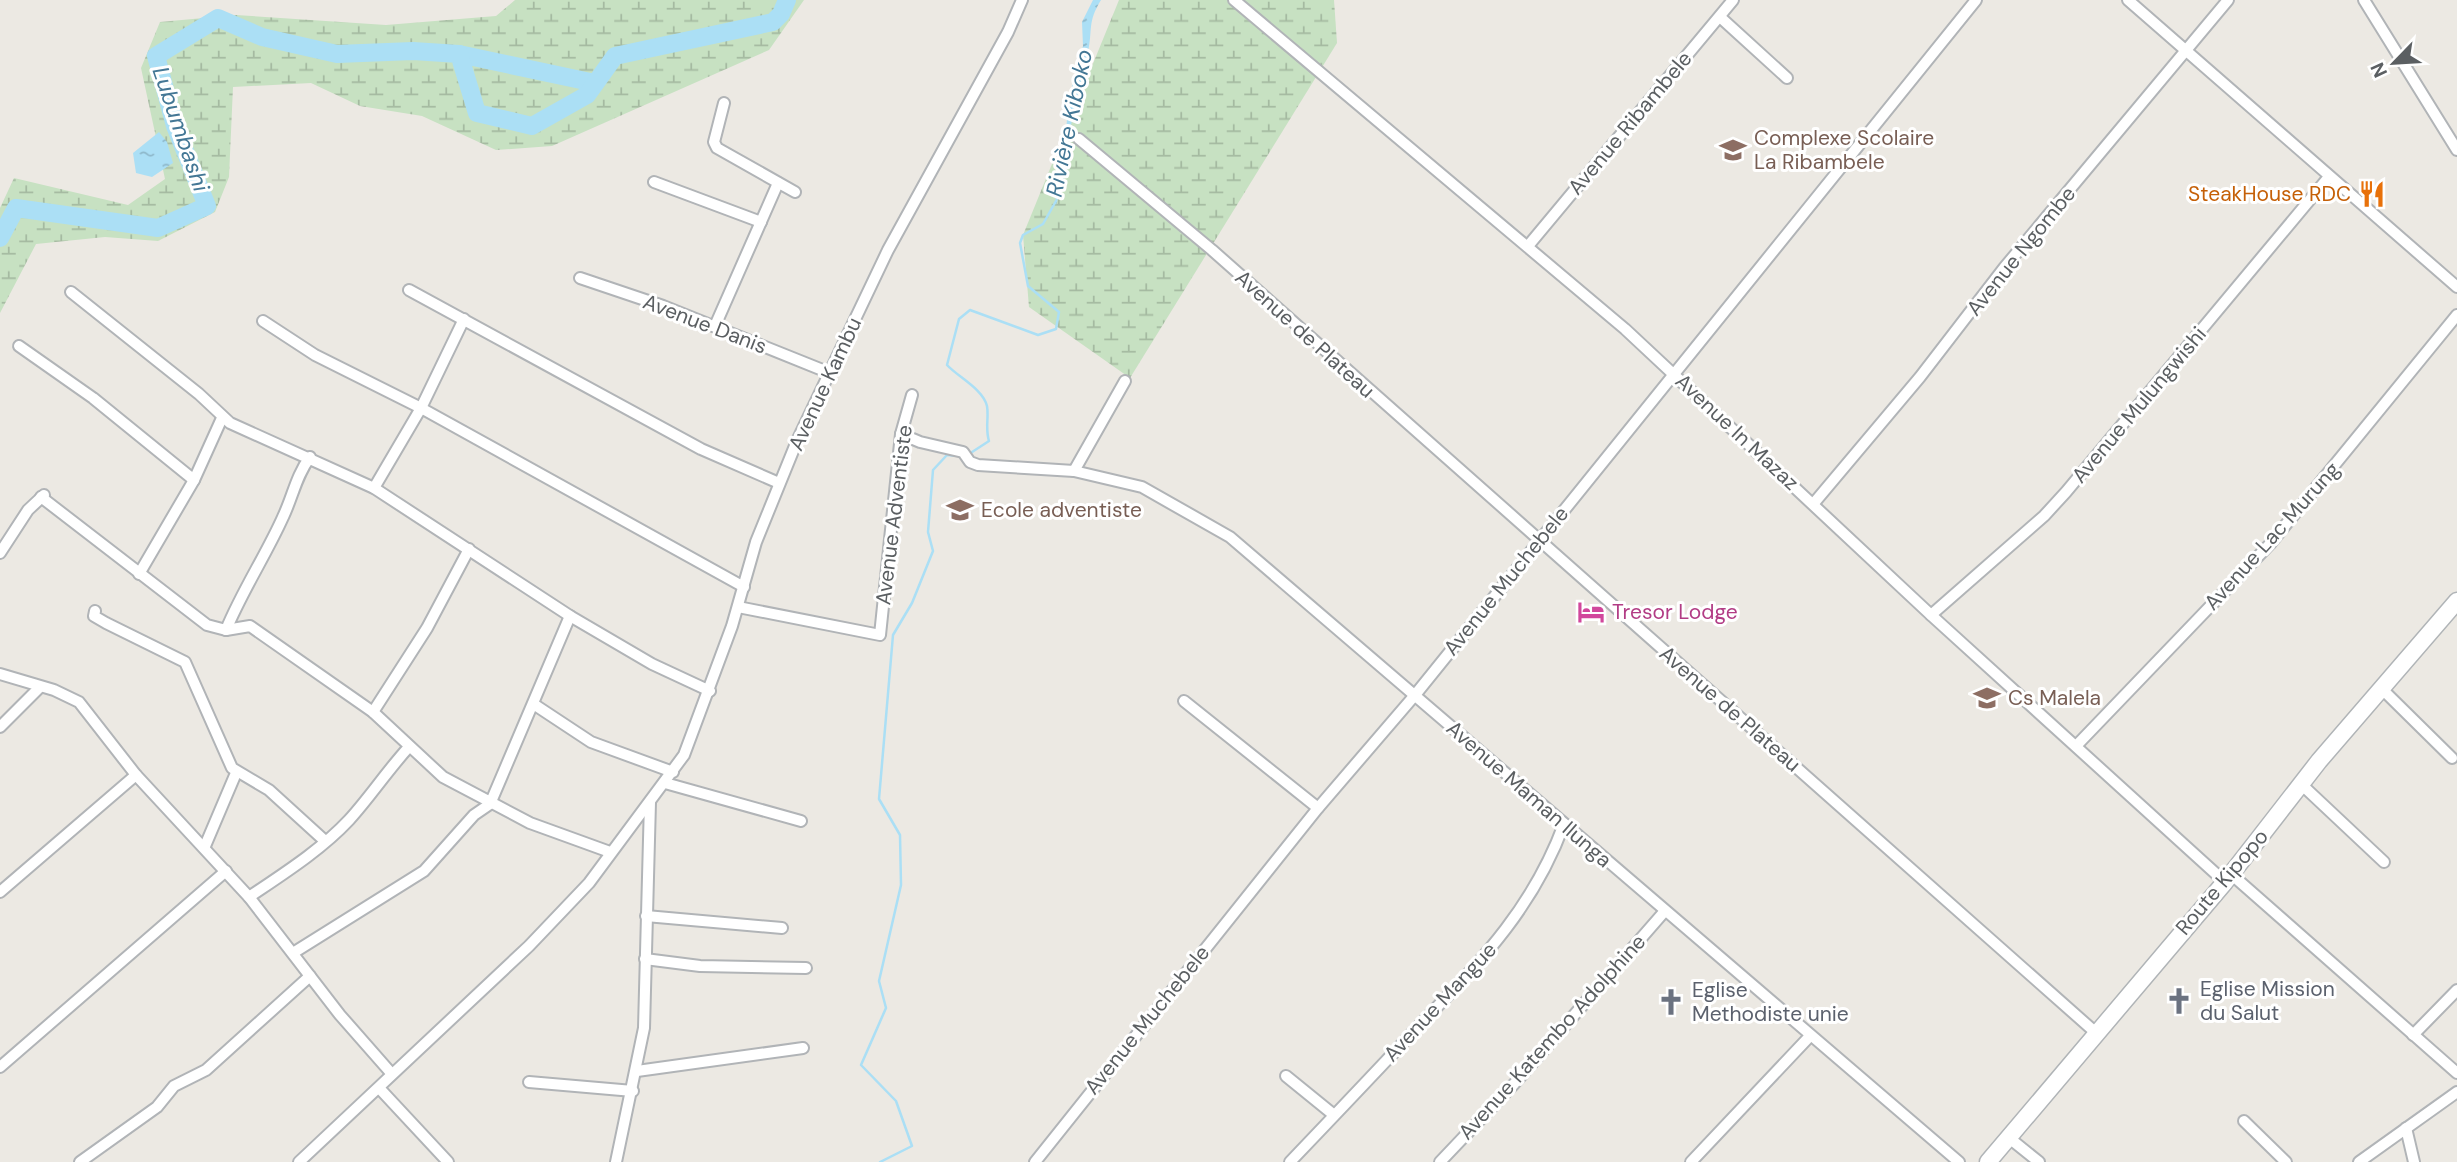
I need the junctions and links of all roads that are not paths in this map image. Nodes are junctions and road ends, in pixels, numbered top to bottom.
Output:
1 (1021, 0) edge
2 (1234, 0) edge
3 (1733, 0) edge
4 (1976, 0) edge
5 (2128, 0) edge
6 (2228, 0) edge
7 (2364, 0) edge
8 (1720, 17) junction
9 (2185, 52) junction
10 (1787, 78) dead end
11 (724, 103) dead end
12 (1079, 139) dead end
13 (2457, 150) edge
14 (2328, 178) junction
15 (654, 182) dead end
16 (778, 183) junction
17 (795, 192) dead end
18 (761, 222) junction
19 (1528, 246) junction
20 (580, 278) dead end
21 (2457, 288) edge
22 (410, 290) dead end
23 (71, 292) dead end
24 (2457, 315) edge
25 (464, 319) junction
26 (263, 321) dead end
27 (715, 326) junction
28 (19, 346) dead end
29 (830, 373) junction
30 (1673, 373) junction
31 (1125, 381) dead end
32 (912, 395) dead end
33 (421, 408) junction
34 (222, 418) junction
35 (901, 434) junction
36 (310, 457) junction
37 (1074, 471) junction
38 (194, 480) junction
39 (779, 483) junction
40 (374, 488) junction
41 (1815, 503) junction
42 (1537, 541) junction
43 (469, 550) junction
44 (0, 553) edge
45 (139, 574) junction
46 (744, 587) junction
47 (2457, 601) edge
48 (738, 607) junction
49 (95, 611) dead end
50 (1931, 615) junction
51 (570, 616) junction
52 (226, 630) junction
53 (0, 674) edge
54 (40, 687) junction
55 (2382, 689) junction
56 (710, 691) junction
57 (1415, 695) junction
58 (1184, 701) dead end
59 (535, 705) junction
60 (373, 712) junction
61 (0, 727) edge
62 (2076, 746) junction
63 (408, 748) junction
64 (2452, 758) dead end
65 (673, 772) junction
66 (236, 773) junction
67 (135, 775) junction
68 (665, 783) junction
69 (2301, 784) junction
70 (650, 802) junction
71 (490, 804) junction
72 (1318, 808) junction
73 (801, 821) dead end
74 (1564, 824) junction
75 (623, 837) junction
76 (325, 841) junction
77 (648, 841) junction
78 (205, 846) junction
79 (610, 852) junction
80 (2384, 862) dead end
81 (226, 871) junction
82 (2228, 878) junction
83 (0, 892) edge
84 (249, 897) junction
85 (1664, 912) junction
86 (646, 916) junction
87 (782, 928) dead end
88 (293, 953) junction
89 (645, 959) junction
90 (806, 968) dead end
91 (310, 976) junction
92 (2457, 990) edge
93 (2095, 1032) junction
94 (2413, 1035) junction
95 (1810, 1036) junction
96 (803, 1048) dead end
97 (0, 1067) edge
98 (637, 1071) junction
99 (391, 1073) junction
100 (2457, 1073) edge
101 (1286, 1076) dead end
102 (529, 1082) dead end
103 (380, 1089) junction
104 (632, 1091) junction
105 (2457, 1093) edge
106 (1335, 1115) junction
107 (2244, 1121) dead end
108 (2406, 1128) junction
109 (2008, 1137) junction
110 (80, 1162) edge
111 (299, 1162) edge
112 (448, 1162) edge
113 (616, 1162) edge
114 (1035, 1162) edge
115 (1290, 1162) edge
116 (1440, 1162) edge
117 (1690, 1162) edge
118 (1959, 1162) edge
119 (1988, 1162) edge
120 (2039, 1162) edge
121 (2286, 1162) edge
122 (2358, 1162) edge
123 (2414, 1162) edge

1 - 29 street, Avenue Kambu
2 - 19 street, Avenue In Mazaz
3 - 8 street, Avenue Ribambele
4 - 30 street, Avenue Muchebele
5 - 9 street
6 - 9 street, Avenue Ngombe
7 - 13 street
8 - 10 street
8 - 19 street, Avenue Ribambele
9 - 14 street
9 - 41 street, Avenue Ngombe
11 - 16 street
12 - 42 street, Avenue de Plateau
14 - 21 street
14 - 50 street, Avenue Mulungwishi
15 - 18 street
16 - 17 street
16 - 18 street
18 - 27 street
19 - 30 street, Avenue In Mazaz
20 - 27 street, Avenue Danis
22 - 25 street
23 - 34 street
24 - 62 street, Avenue Lac Murung
25 - 33 street
25 - 39 street
26 - 33 street
27 - 29 street, Avenue Danis
28 - 38 street
29 - 39 street, Avenue Kambu
30 - 41 street, Avenue In Mazaz
30 - 42 street, Avenue Muchebele
31 - 37 street
32 - 35 street, Avenue Adventiste
33 - 40 street
33 - 46 street
34 - 36 street
34 - 38 street
35 - 37 street, Avenue Maman Ilunga
35 - 48 street, Avenue Adventiste
36 - 40 street
36 - 52 street
37 - 57 street, Avenue Maman Ilunga
38 - 45 street
39 - 46 street, Avenue Kambu
40 - 43 street
41 - 50 street, Avenue In Mazaz
42 - 57 street, Avenue Muchebele
42 - 93 street, Avenue de Plateau
43 - 51 street
43 - 60 street
44 - 45 street
45 - 52 street
46 - 48 street, Avenue Kambu
47 - 55 main road, Route Kipopo
48 - 56 street, Avenue Kambu
49 - 66 street
50 - 62 street, Avenue In Mazaz
51 - 56 street
51 - 59 street
52 - 60 street
53 - 54 street
54 - 61 street
54 - 67 street
55 - 64 street
55 - 69 main road, Route Kipopo
56 - 65 street, Avenue Kambu
57 - 72 street, Avenue Muchebele
57 - 74 street, Avenue Maman Ilunga
58 - 72 street
59 - 65 street
59 - 71 street
60 - 63 street
62 - 82 street, Avenue In Mazaz
63 - 71 street
63 - 76 street
65 - 68 street, Avenue Kambu
66 - 76 street
66 - 78 street
67 - 78 street
67 - 83 street
68 - 70 street, Avenue Kambu
68 - 73 street
69 - 80 street
69 - 82 main road, Route Kipopo
70 - 75 street, Avenue Kambu
70 - 77 street
71 - 79 street
71 - 88 street
72 - 114 street, Avenue Muchebele
74 - 85 street, Avenue Maman Ilunga
74 - 106 street, Avenue Mangue
75 - 77 street
75 - 79 street, Avenue Kambu
76 - 84 street
77 - 86 street
78 - 81 street
79 - 99 street, Avenue Kambu
81 - 84 street
81 - 97 street
82 - 93 main road, Route Kipopo
82 - 94 street, Avenue In Mazaz
84 - 88 street
85 - 95 street, Avenue Maman Ilunga
85 - 116 street, Avenue Katembo Adolphine
86 - 87 street
86 - 89 street
88 - 91 street
89 - 90 street
89 - 98 street
91 - 99 street
91 - 110 street
92 - 94 street
93 - 109 main road, Route Kipopo
94 - 100 street, Avenue In Mazaz
95 - 117 street
95 - 118 street, Avenue Maman Ilunga
96 - 98 street
98 - 104 street
99 - 103 street, Avenue Kambu
101 - 106 street
102 - 104 street
103 - 111 street, Avenue Kambu
103 - 112 street
104 - 113 street
105 - 108 street
106 - 115 street, Avenue Mangue
107 - 121 street
108 - 122 street
108 - 123 street
109 - 119 main road, Route Kipopo
109 - 120 street

